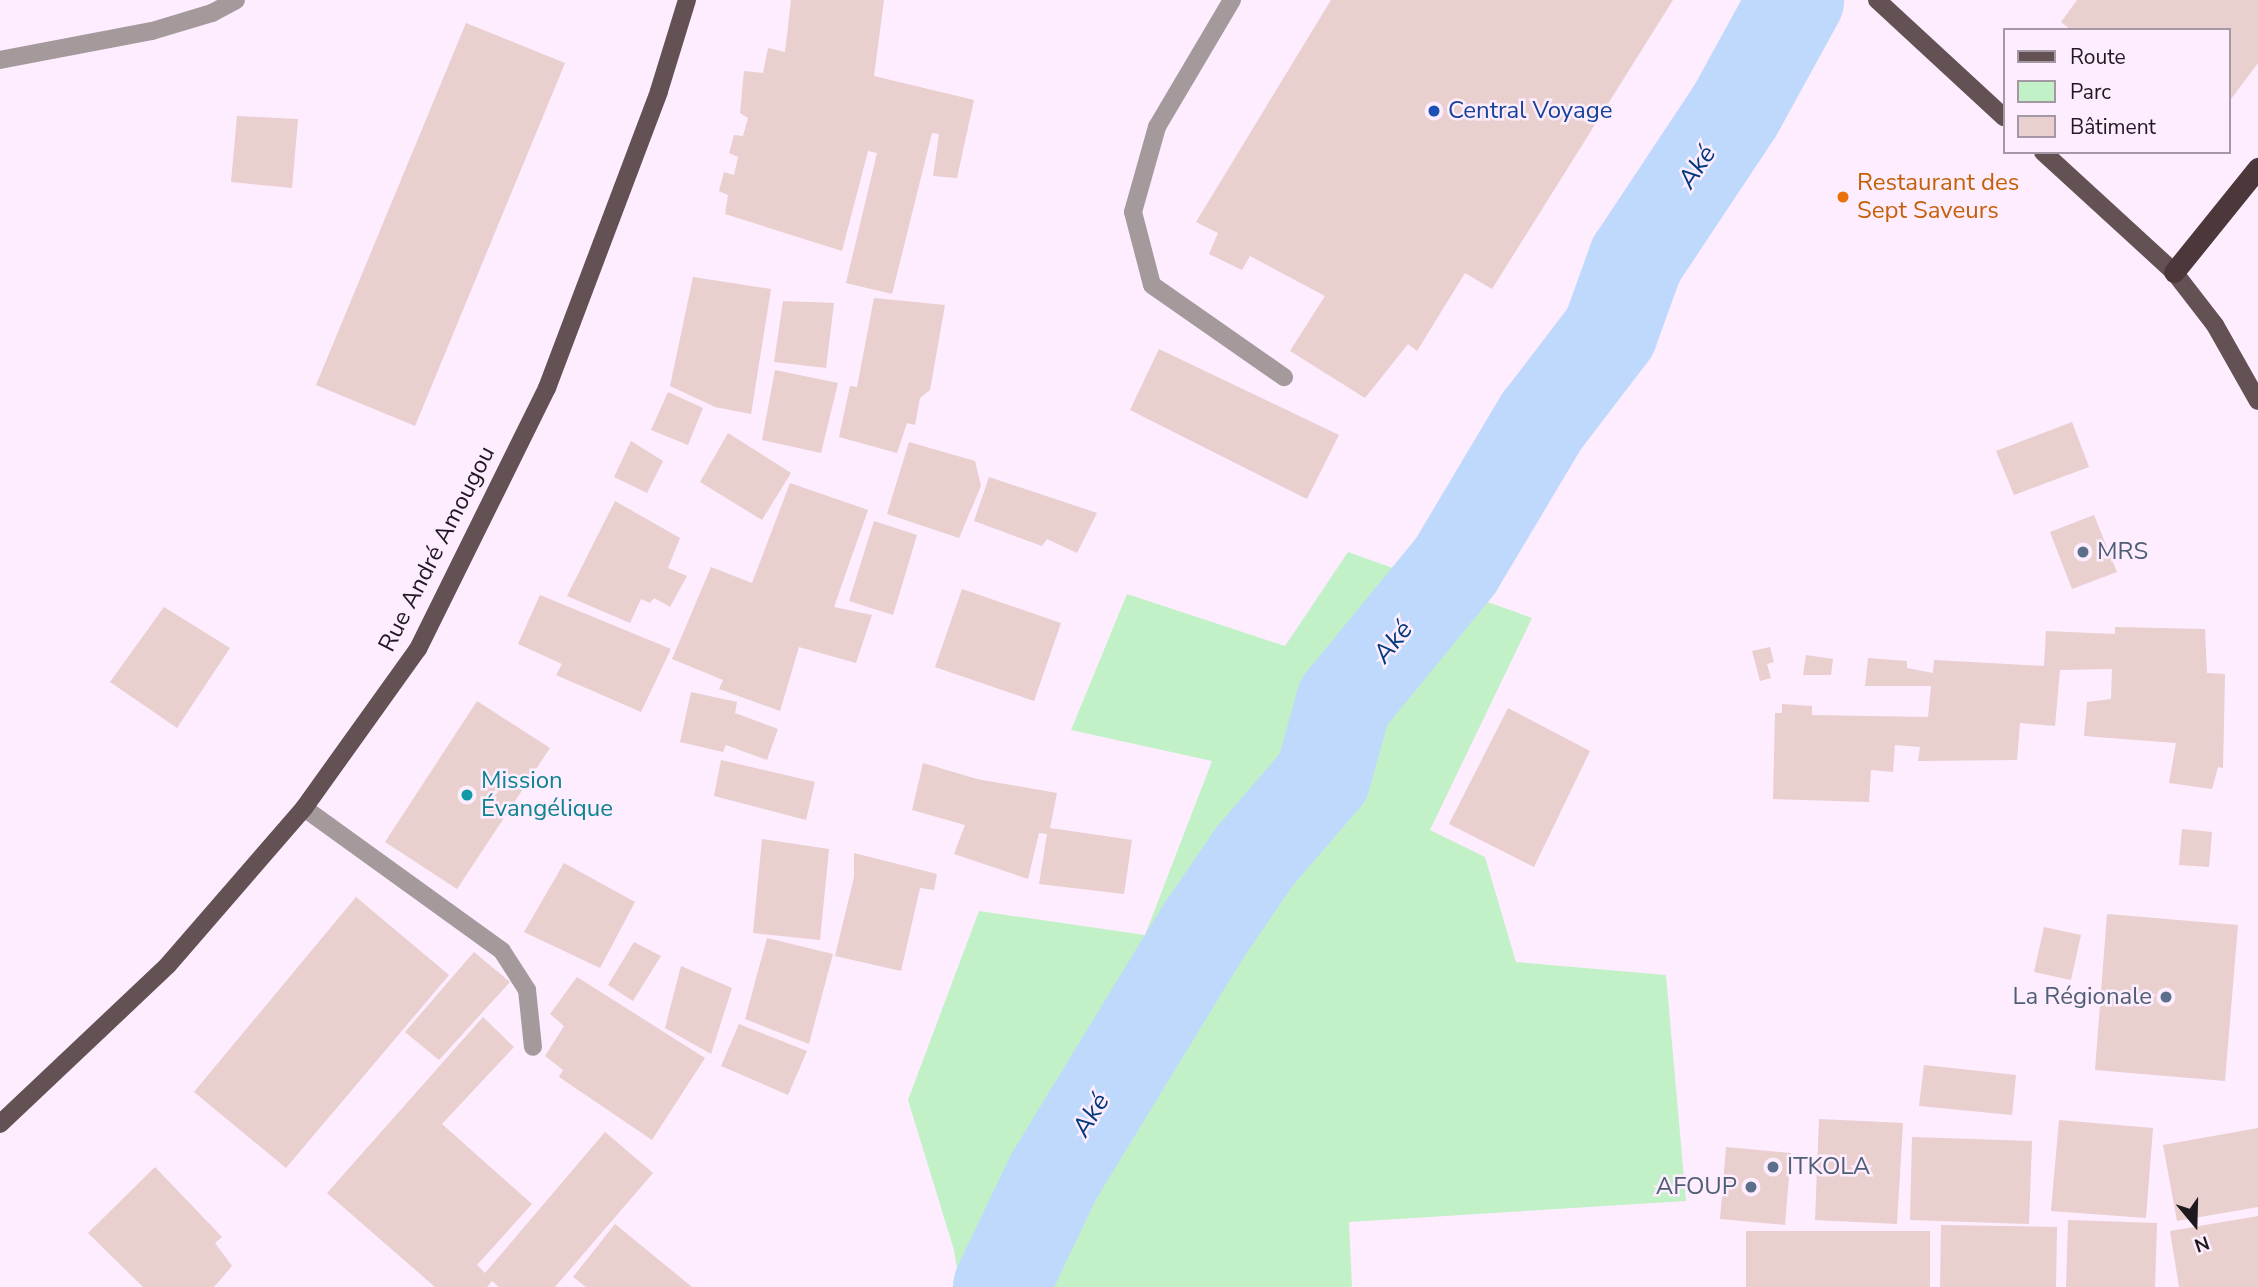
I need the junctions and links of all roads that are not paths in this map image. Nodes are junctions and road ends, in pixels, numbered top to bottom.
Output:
1 (236, 0) edge
2 (687, 0) edge
3 (1232, 0) edge
4 (1877, 0) edge
5 (209, 6) edge
6 (0, 60) edge
7 (2002, 115) edge
8 (2045, 154) edge
9 (2258, 168) edge
10 (2174, 272) junction
11 (1284, 377) dead end
12 (2258, 401) edge
13 (304, 808) junction
14 (533, 1047) dead end
15 (0, 1124) edge

1 - 5 street
2 - 13 main road, Rue André Amougou
3 - 11 street
4 - 7 main road
5 - 6 street
8 - 10 main road
9 - 10 highway
10 - 12 main road
13 - 14 street
13 - 15 main road, Rue André Amougou

